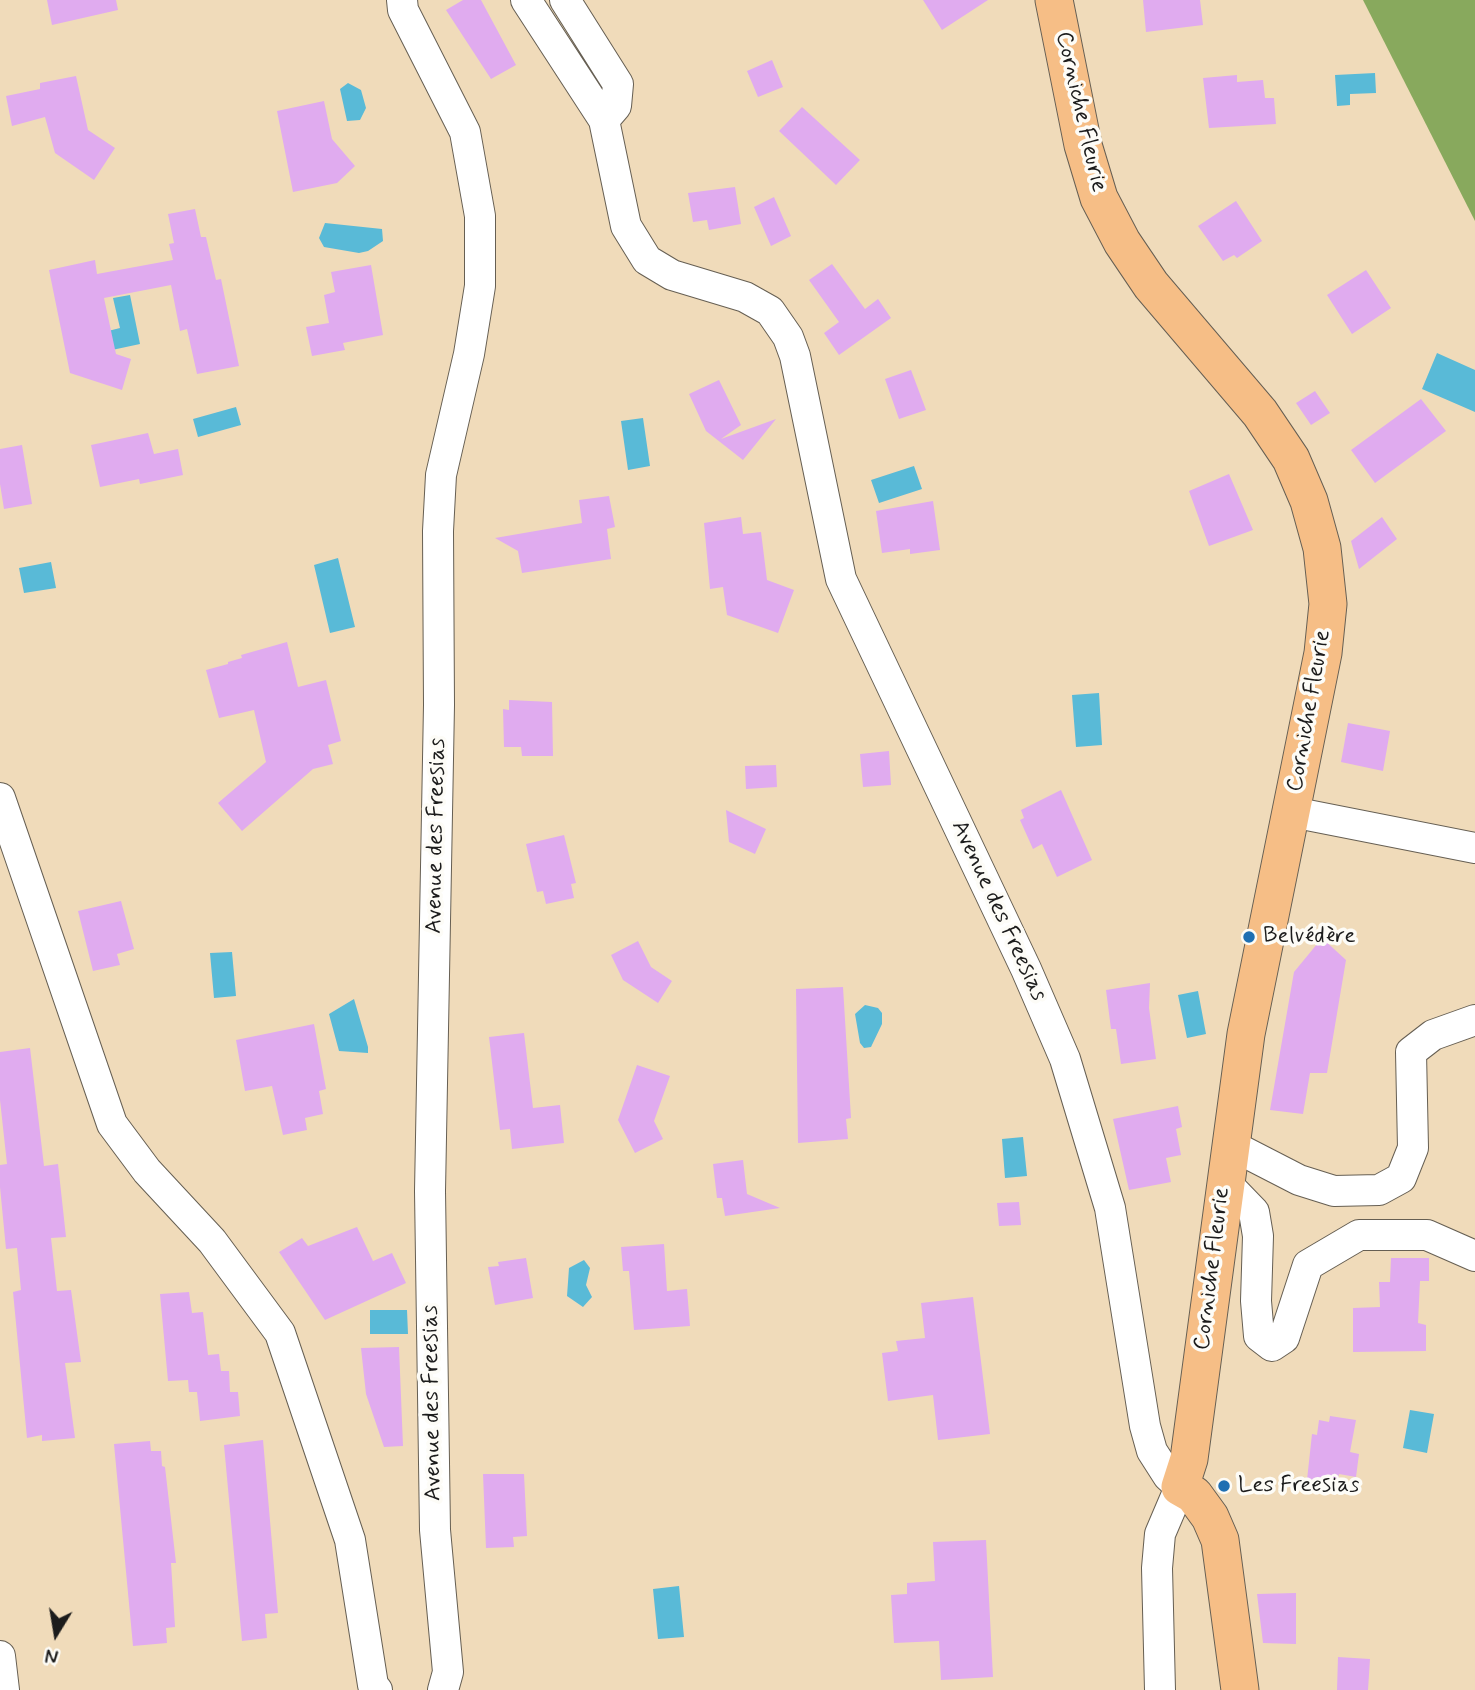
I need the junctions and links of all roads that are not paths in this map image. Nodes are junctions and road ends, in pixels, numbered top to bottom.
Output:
1 (402, 0) edge
2 (526, 0) edge
3 (565, 0) edge
4 (1054, 0) edge
5 (604, 120) junction
6 (0, 798) edge
7 (1292, 812) junction
8 (1475, 848) edge
9 (1475, 1020) edge
10 (1229, 1144) junction
11 (1224, 1181) junction
12 (1475, 1256) edge
13 (1180, 1487) junction
14 (0, 1656) edge
15 (4, 1690) edge
16 (377, 1690) edge
17 (443, 1690) edge
18 (1160, 1690) edge
19 (1240, 1690) edge

1 - 17 street, Avenue des Freesias
2 - 5 street, Avenue des Freesias
3 - 5 street
4 - 7 main road, Corniche Fleurie
5 - 13 street, Avenue des Freesias
6 - 16 street
7 - 8 street
7 - 10 main road, Corniche Fleurie
9 - 10 street
10 - 11 main road, Corniche Fleurie
11 - 12 street
11 - 13 main road, Corniche Fleurie
13 - 18 street
13 - 19 main road
14 - 15 street

